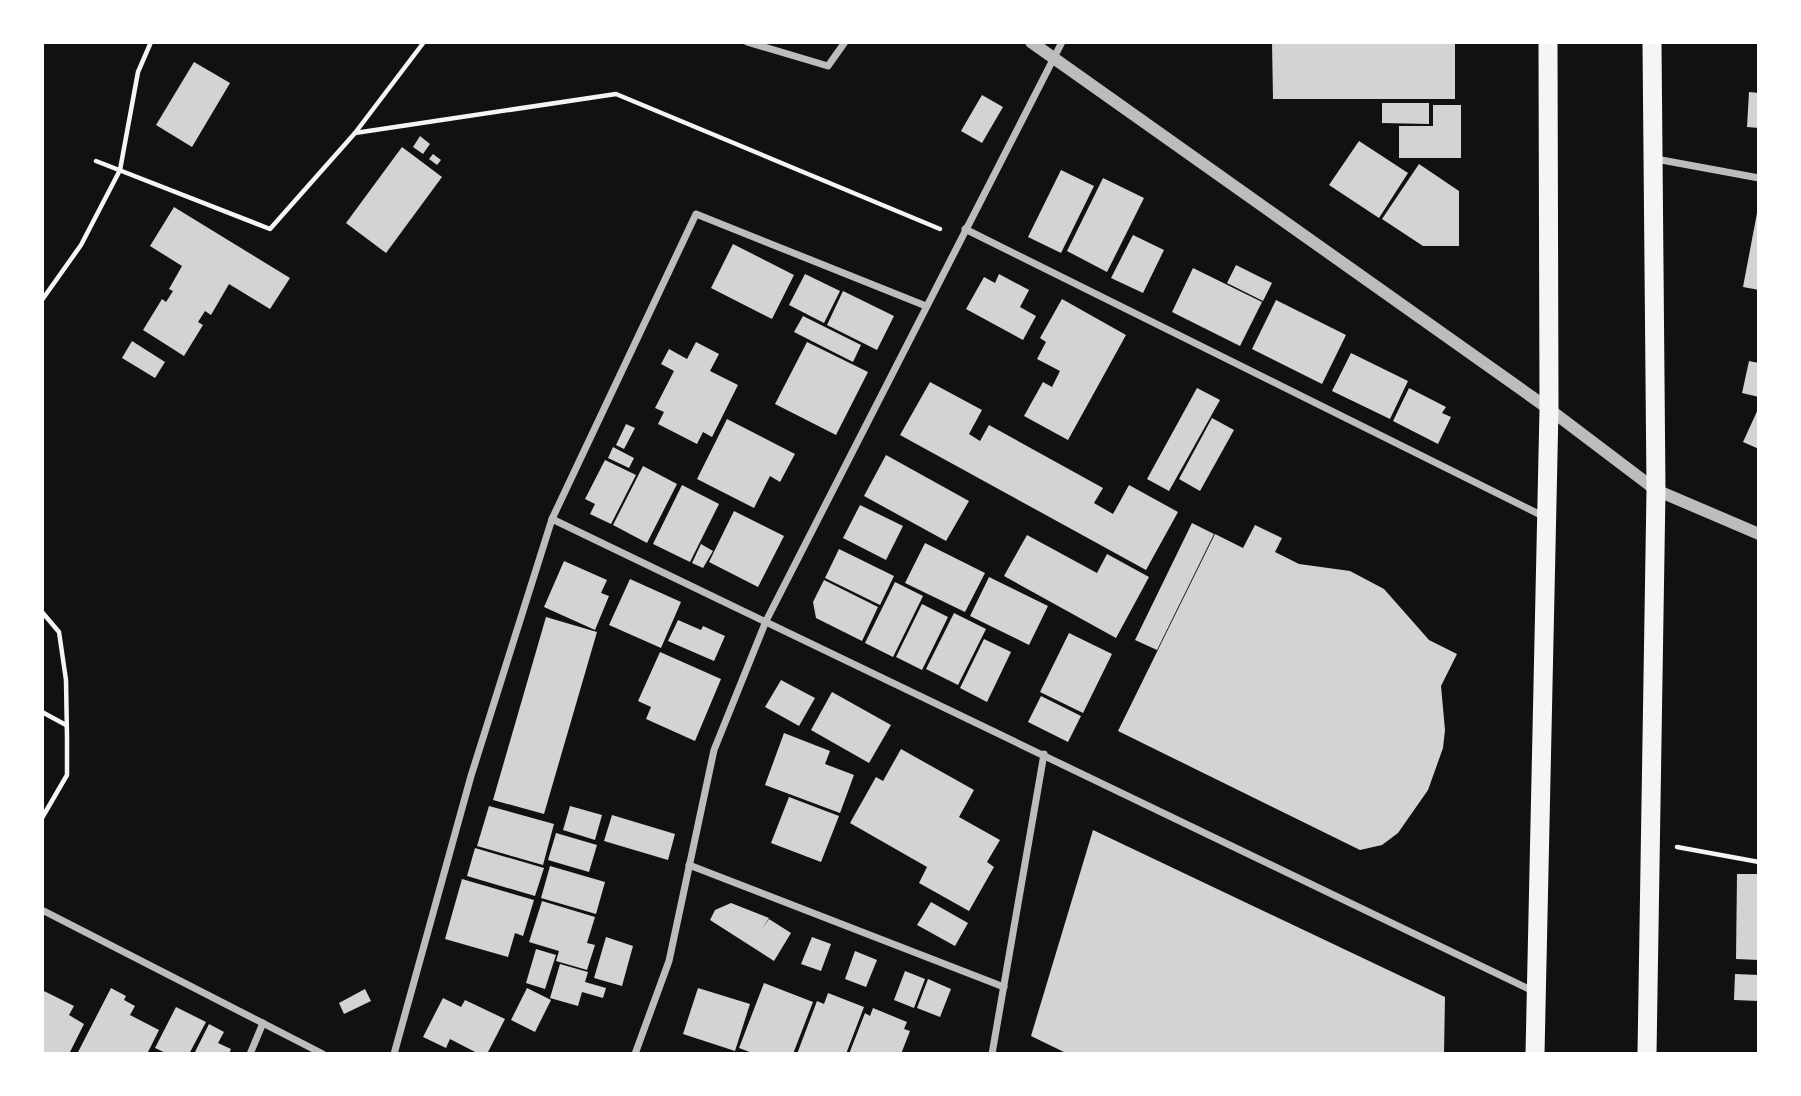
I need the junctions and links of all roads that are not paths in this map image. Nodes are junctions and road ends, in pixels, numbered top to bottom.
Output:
1 (747, 42) edge
2 (845, 42) edge
3 (1031, 42) edge
4 (1062, 42) edge
5 (1548, 42) edge
6 (1652, 42) edge
7 (1053, 58) junction
8 (1653, 159) junction
9 (1759, 178) edge
10 (965, 229) junction
11 (926, 306) junction
12 (1549, 409) junction
13 (1656, 490) junction
14 (1546, 518) junction
15 (552, 519) junction
16 (1759, 534) edge
17 (766, 621) junction
18 (1044, 754) junction
19 (689, 865) junction
20 (42, 909) edge
21 (1004, 987) junction
22 (1536, 993) junction
23 (263, 1023) junction
24 (250, 1054) edge
25 (323, 1054) edge
26 (394, 1054) edge
27 (635, 1054) edge
28 (992, 1054) edge
29 (1535, 1054) edge
30 (1647, 1054) edge

1 - 2 street
3 - 7 street
4 - 7 street
5 - 12 highway
6 - 8 highway
7 - 10 street
7 - 12 street
8 - 9 street
8 - 13 highway
10 - 11 street
10 - 14 street
11 - 15 street
11 - 17 street
12 - 13 street
12 - 14 highway
13 - 16 street
13 - 30 highway
14 - 22 highway
15 - 17 street
15 - 26 street
17 - 18 street
17 - 19 street
18 - 21 street
18 - 22 street
19 - 21 street
19 - 27 street
20 - 23 street
21 - 28 street
22 - 29 highway
23 - 24 street
23 - 25 street

